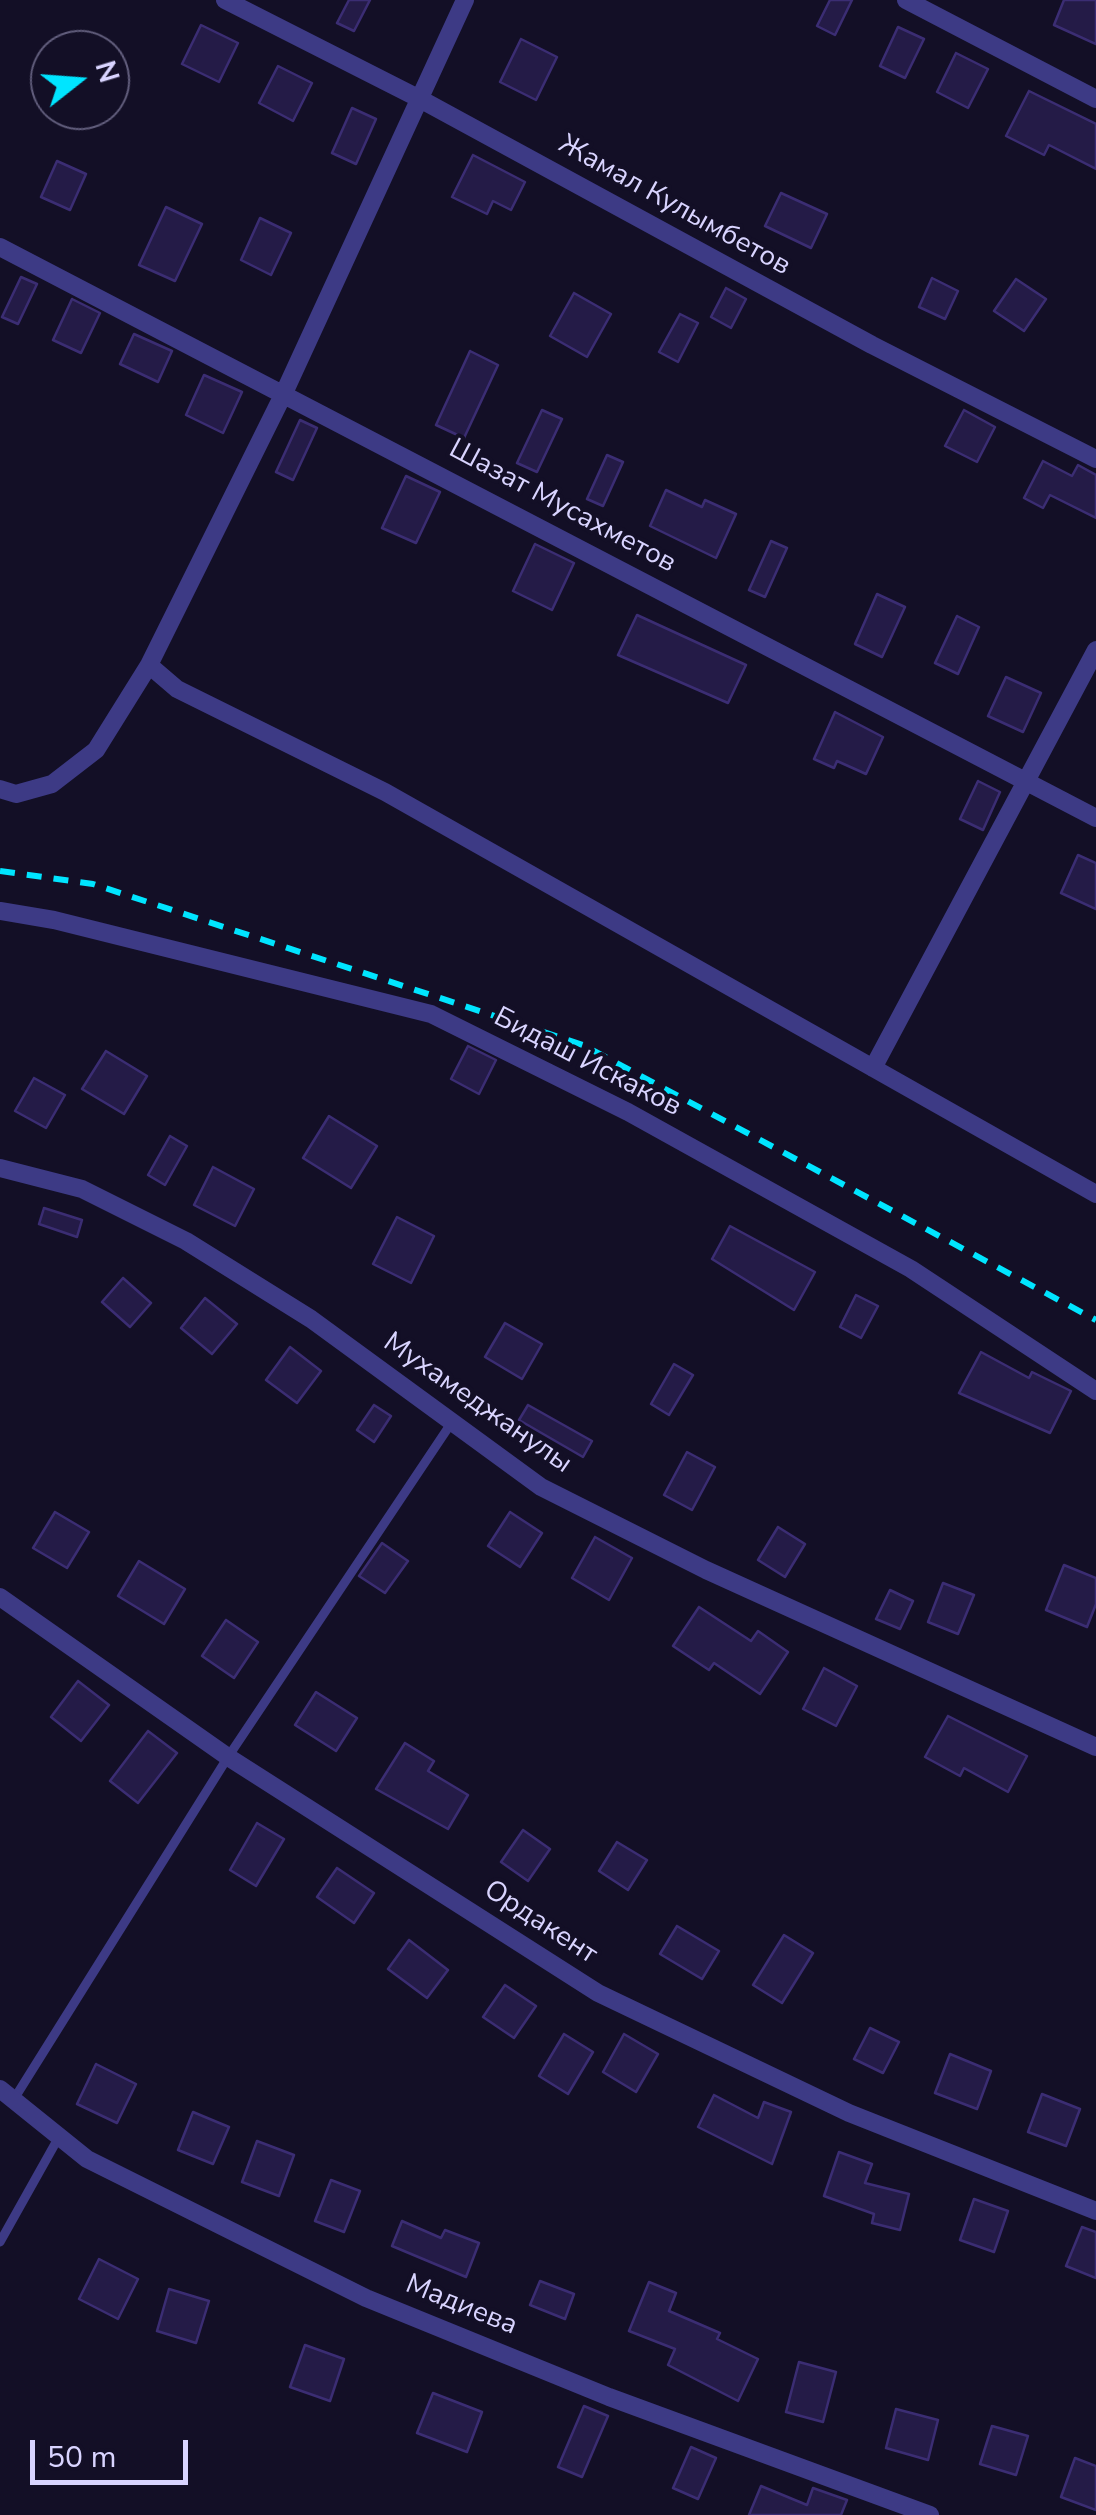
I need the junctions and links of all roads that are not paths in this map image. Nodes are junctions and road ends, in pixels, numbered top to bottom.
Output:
1 (225, 0) edge
2 (465, 0) edge
3 (906, 0) edge
4 (420, 99) junction
5 (1096, 99) edge
6 (0, 247) edge
7 (284, 393) junction
8 (1096, 459) edge
9 (1096, 650) edge
10 (149, 665) junction
11 (1028, 780) junction
12 (0, 789) edge
13 (1096, 818) edge
14 (0, 911) edge
15 (873, 1068) junction
16 (0, 1168) edge
17 (1096, 1194) edge
18 (1096, 1390) edge
19 (452, 1422) junction
20 (0, 1597) edge
21 (1096, 1747) edge
22 (228, 1757) junction
23 (7, 2094) edge
24 (60, 2135) junction
25 (1096, 2211) edge
26 (0, 2242) edge
27 (930, 2515) edge

1 - 4 street, Жамал Кулымбетов
2 - 4 street
3 - 5 street
4 - 7 street
4 - 8 street, Жамал Кулымбетов
6 - 7 street, Шазат Мусахметов
7 - 10 street
7 - 11 street, Шазат Мусахметов
9 - 11 street
10 - 12 street
10 - 15 street
11 - 13 street, Шазат Мусахметов
11 - 15 street
14 - 18 street, Бидаш Искаков
15 - 17 street
16 - 19 street, Мухамеджанулы
19 - 21 street, Мухамеджанулы
19 - 22 lane
20 - 22 street, Ордакент
22 - 23 lane
22 - 25 street, Ордакент
23 - 24 street, Мадиева
24 - 26 lane
24 - 27 street, Мадиева

